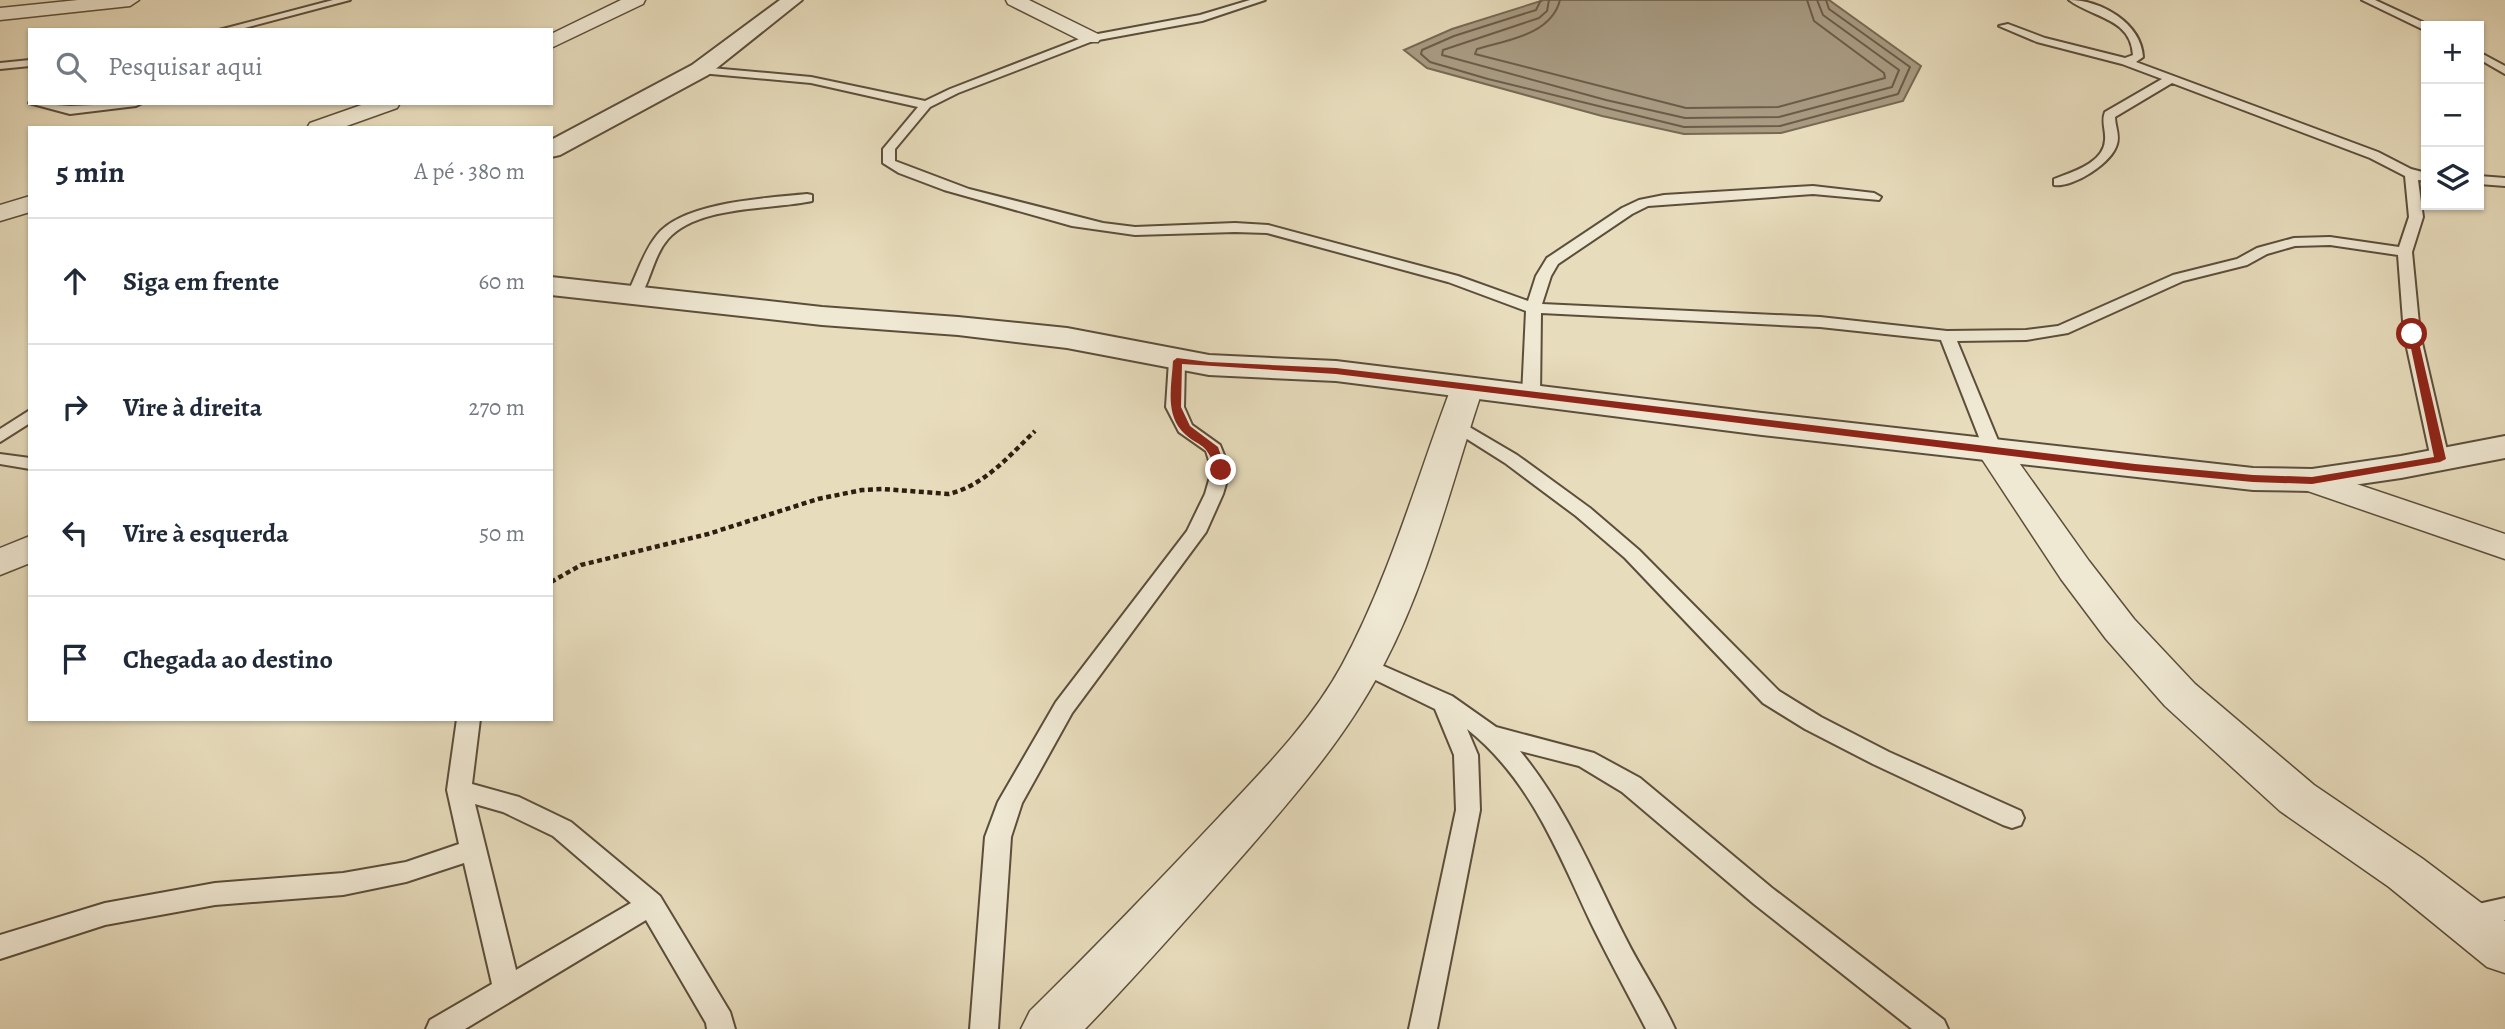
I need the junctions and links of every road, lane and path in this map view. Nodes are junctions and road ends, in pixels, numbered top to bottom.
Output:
1 (131, 0) edge
2 (345, 0) edge
3 (636, 0) edge
4 (792, 0) edge
5 (1015, 0) edge
6 (1260, 0) edge
7 (2074, 0) edge
8 (2368, 0) edge
9 (0, 14) edge
10 (264, 21) junction
11 (2421, 25) edge
12 (2004, 26) dead end
13 (233, 28) edge
14 (278, 28) edge
15 (1091, 38) junction
16 (553, 41) edge
17 (2484, 58) edge
18 (2126, 62) junction
19 (28, 63) edge
20 (0, 66) edge
21 (700, 70) junction
22 (2505, 71) edge
23 (2169, 80) junction
24 (41, 105) edge
25 (123, 105) edge
26 (383, 105) edge
27 (926, 106) junction
28 (324, 126) edge
29 (553, 149) edge
30 (2419, 177) edge
31 (2484, 180) edge
32 (2505, 182) edge
33 (2059, 183) dead end
34 (1874, 197) dead end
35 (807, 198) dead end
36 (28, 205) edge
37 (0, 213) edge
38 (0, 220) edge
39 (28, 223) edge
40 (2405, 252) junction
41 (553, 286) edge
42 (635, 294) junction
43 (1533, 308) junction
44 (1947, 337) junction
45 (1177, 361) junction
46 (1531, 396) junction
47 (1460, 405) junction
48 (28, 416) edge
49 (1035, 431) dead end
50 (0, 437) edge
51 (2505, 447) edge
52 (1993, 450) junction
53 (0, 459) edge
54 (2440, 459) junction
55 (28, 464) edge
56 (2312, 480) junction
57 (2505, 547) edge
58 (28, 549) edge
59 (0, 563) edge
60 (553, 581) edge
61 (1363, 665) junction
62 (1443, 701) junction
63 (469, 721) edge
64 (1489, 734) junction
65 (459, 790) junction
66 (2012, 818) dead end
67 (473, 850) junction
68 (651, 904) junction
69 (2485, 913) edge
70 (0, 947) edge
71 (2505, 951) edge
72 (507, 990) junction
73 (440, 1029) edge
74 (721, 1029) edge
75 (984, 1029) edge
76 (1049, 1029) edge
77 (1423, 1029) edge
78 (1661, 1029) edge
79 (1934, 1029) edge

1 - 9 street
2 - 10 lane
3 - 16 street
4 - 21 street
5 - 15 street
6 - 15 lane
7 - 18 lane
8 - 11 lane
10 - 13 lane
10 - 14 lane
12 - 18 lane
15 - 27 lane
17 - 22 lane
18 - 23 lane
19 - 20 lane
21 - 27 lane
21 - 29 street
23 - 30 lane
23 - 33 lane
24 - 25 lane
26 - 28 street
27 - 43 lane
30 - 40 lane
31 - 32 lane
34 - 43 lane
35 - 42 lane
36 - 37 street
38 - 39 street
40 - 44 lane
40 - 54 lane
41 - 42 street
42 - 45 street
43 - 44 lane
43 - 46 lane
44 - 52 lane
45 - 47 street
45 - 75 lane
46 - 47 street
46 - 52 street
47 - 61 street
47 - 66 lane
48 - 50 lane
49 - 60 path
51 - 54 street
52 - 56 street
52 - 69 street
53 - 55 lane
54 - 56 street
56 - 57 street
58 - 59 street
61 - 62 lane
61 - 76 street
62 - 64 lane
62 - 77 lane
63 - 65 lane
64 - 78 lane
64 - 79 lane
65 - 67 lane
65 - 68 lane
67 - 70 lane
67 - 72 lane
68 - 72 lane
68 - 74 lane
69 - 71 street
72 - 73 lane

